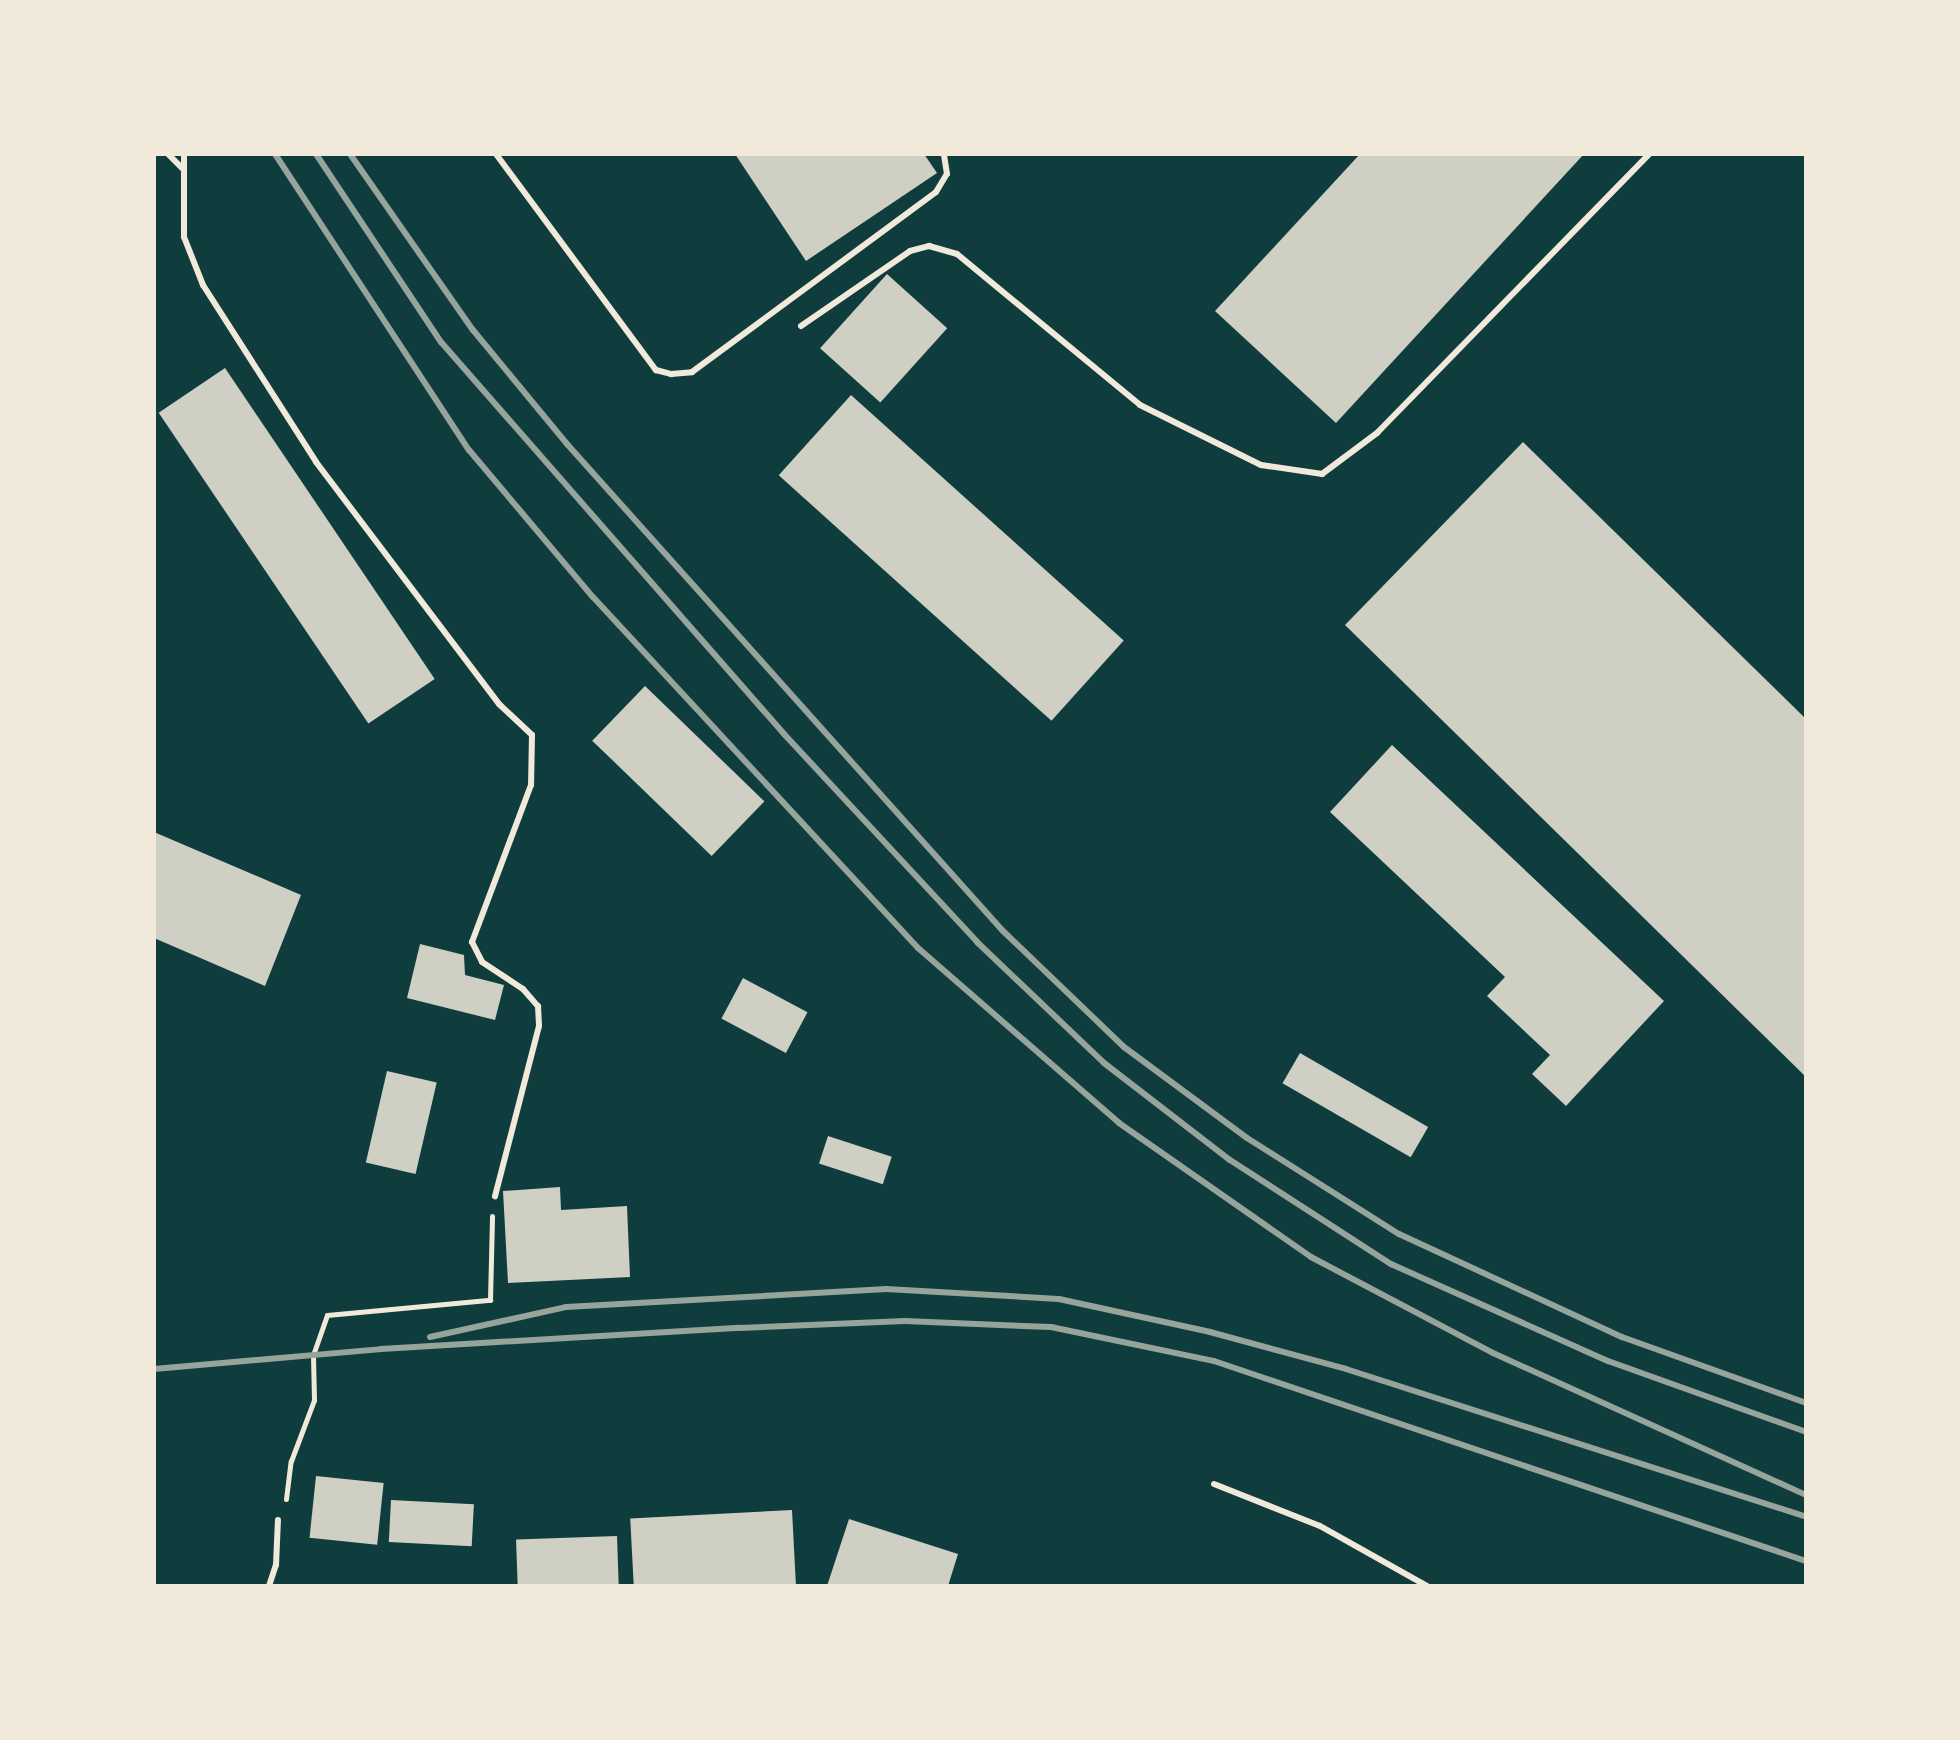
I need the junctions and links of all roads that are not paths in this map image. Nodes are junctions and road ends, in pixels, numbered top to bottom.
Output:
1 (168, 154) edge
2 (184, 154) edge
3 (496, 154) edge
4 (944, 154) edge
5 (1649, 154) edge
6 (183, 169) junction
7 (801, 326) dead end
8 (495, 1196) dead end
9 (1214, 1484) dead end
10 (278, 1520) road end
11 (269, 1586) edge
12 (1427, 1586) edge

1 - 6 lane
2 - 6 lane
3 - 4 lane
5 - 7 lane
6 - 8 lane
9 - 12 lane
10 - 11 lane

